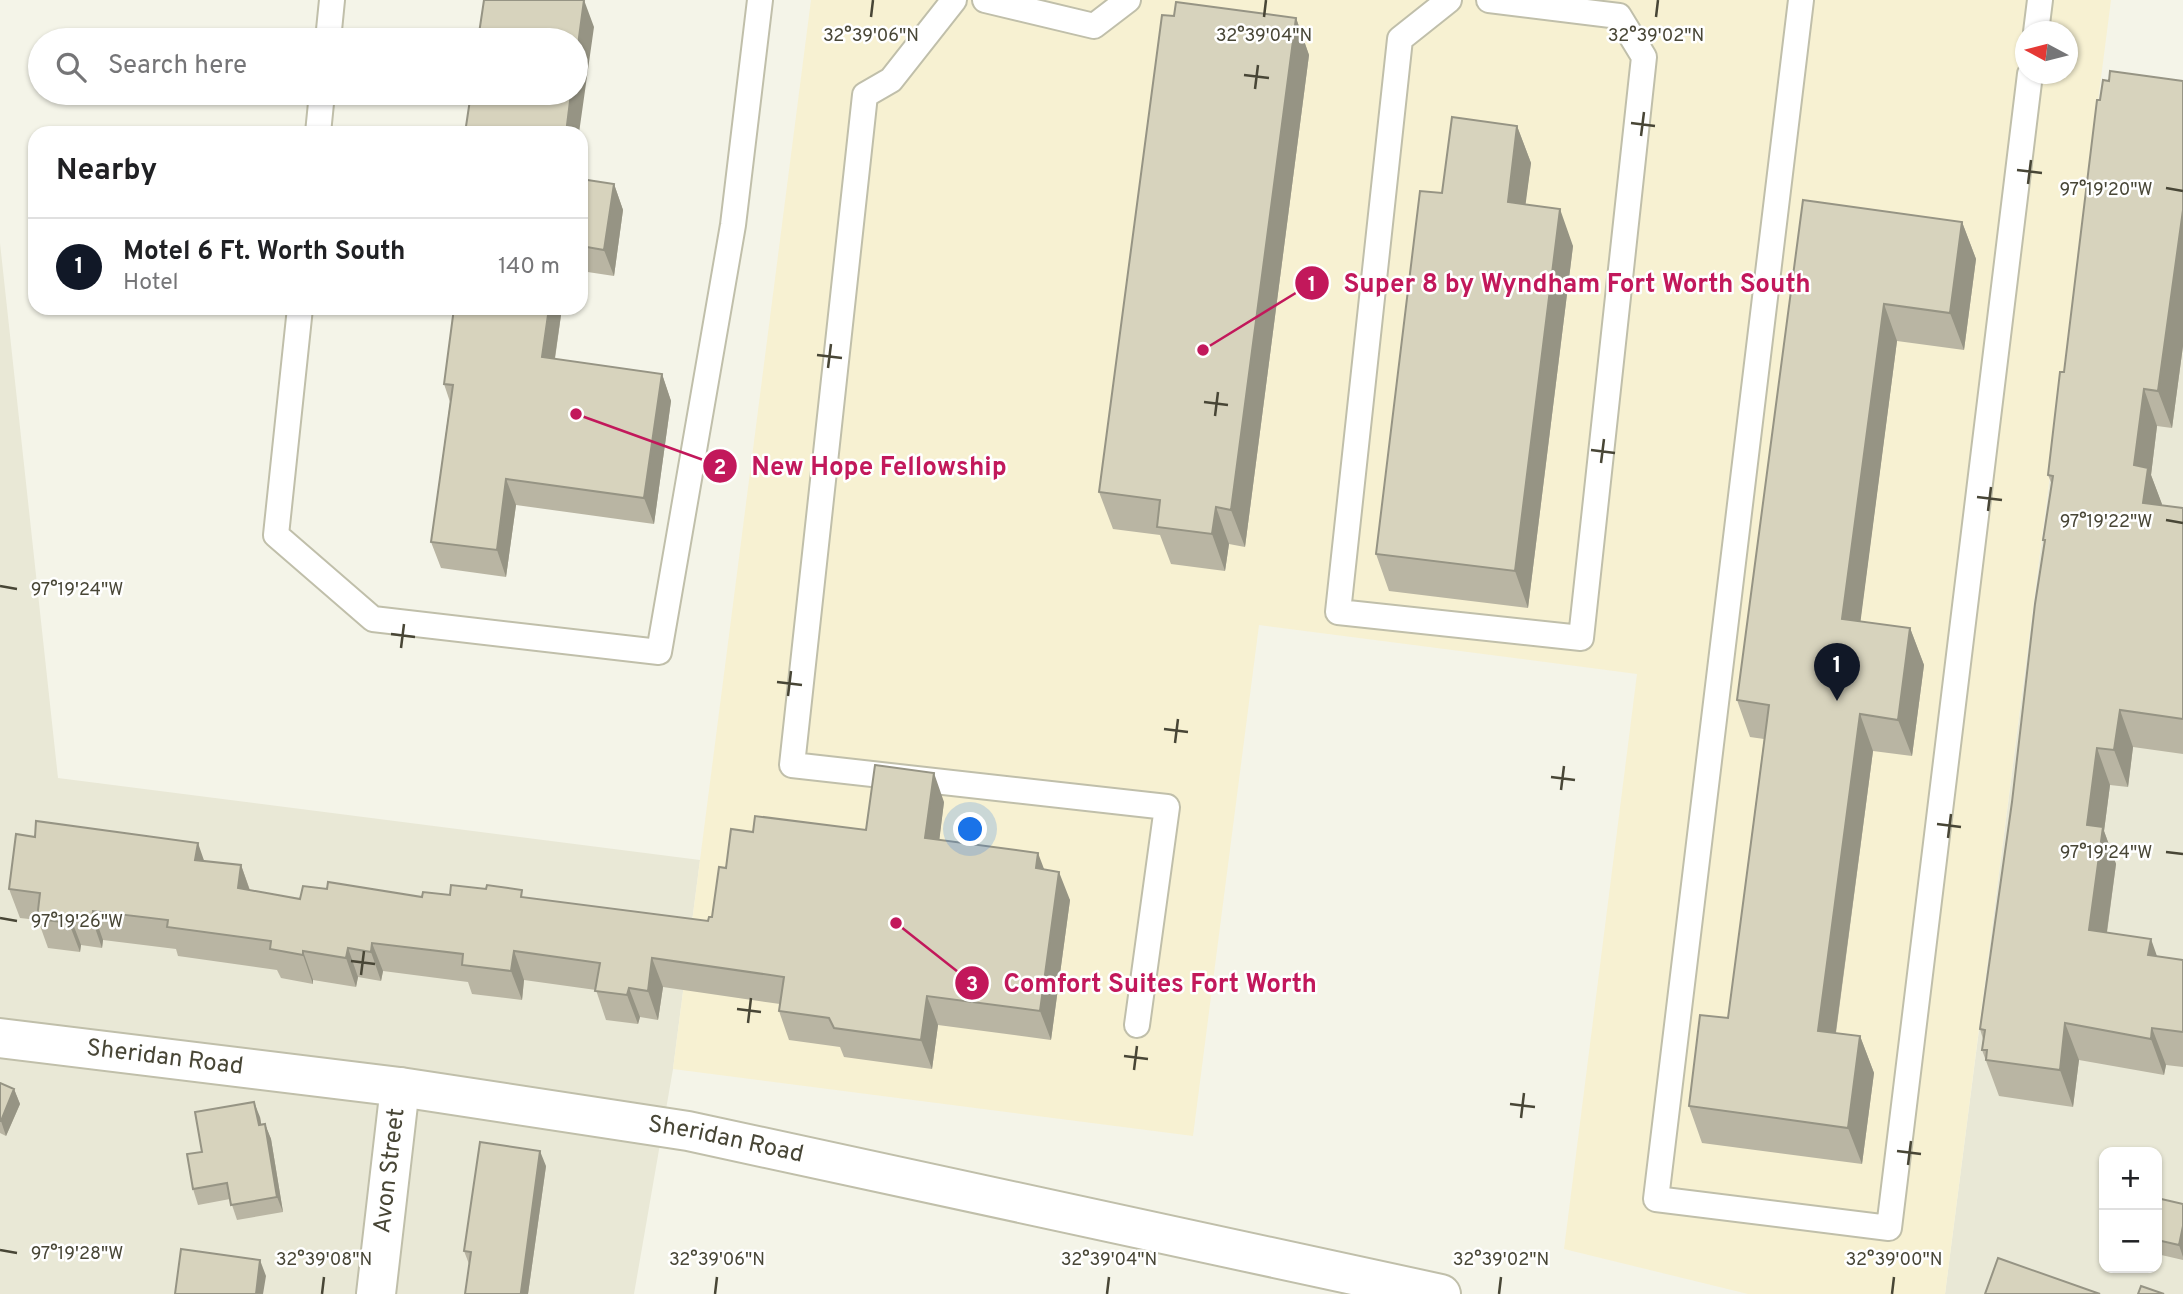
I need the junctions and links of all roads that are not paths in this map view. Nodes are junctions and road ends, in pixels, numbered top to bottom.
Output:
1 (332, 0) edge
2 (760, 0) edge
3 (954, 0) edge
4 (985, 0) edge
5 (1128, 0) edge
6 (1449, 0) edge
7 (1489, 0) edge
8 (1801, 0) edge
9 (2040, 0) edge
10 (1555, 4) edge
11 (2037, 21) edge
12 (329, 28) edge
13 (2029, 84) edge
14 (321, 105) edge
15 (319, 126) edge
16 (299, 315) edge
17 (1137, 1025) dead end
18 (0, 1038) edge
19 (400, 1087) junction
20 (1432, 1293) edge
21 (376, 1294) edge

1 - 12 lane
2 - 16 lane
3 - 17 lane
4 - 5 lane
6 - 10 lane
7 - 10 lane
8 - 13 lane
9 - 11 lane
14 - 15 lane
18 - 19 street, Sheridan Road
19 - 20 street, Sheridan Road
19 - 21 street, Avon Street

